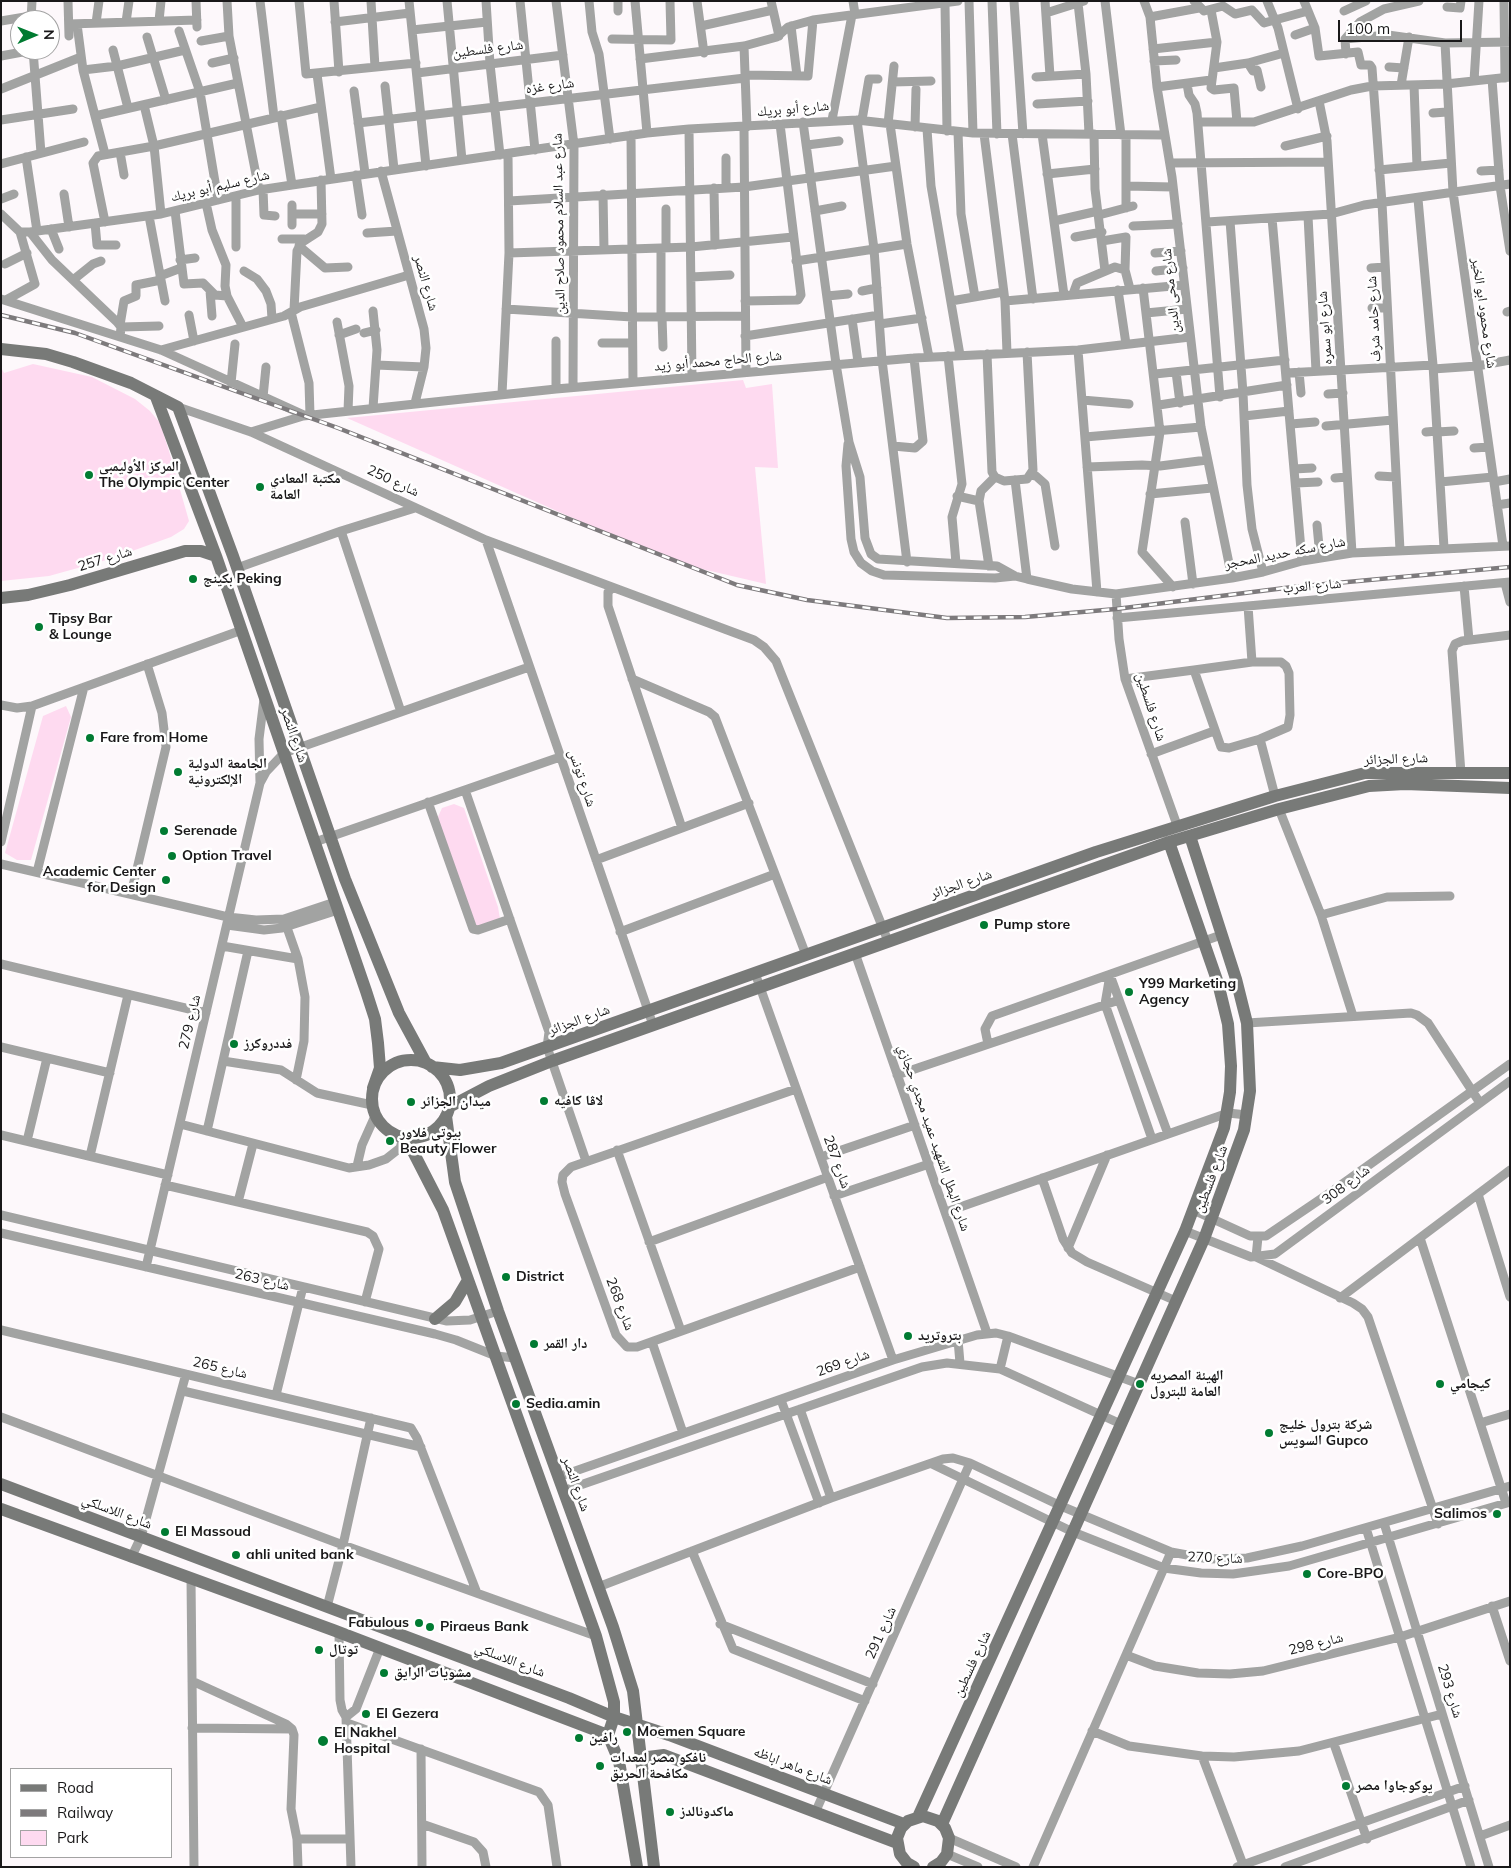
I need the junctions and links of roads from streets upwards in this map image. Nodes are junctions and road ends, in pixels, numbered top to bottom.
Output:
1 (68, 1) edge
2 (99, 1) edge
3 (129, 1) edge
4 (160, 1) edge
5 (196, 1) edge
6 (227, 1) edge
7 (260, 1) edge
8 (299, 1) edge
9 (334, 1) edge
10 (371, 1) edge
11 (409, 1) edge
12 (448, 1) edge
13 (486, 1) edge
14 (520, 1) edge
15 (556, 1) edge
16 (589, 1) edge
17 (635, 1) edge
18 (670, 1) edge
19 (697, 1) edge
20 (852, 1) edge
21 (958, 1) edge
22 (969, 1) edge
23 (992, 1) edge
24 (1014, 1) edge
25 (1045, 1) edge
26 (1105, 1) edge
27 (1144, 1) edge
28 (1267, 1) edge
29 (1304, 1) edge
30 (1366, 1) edge
31 (1418, 1) edge
32 (1463, 1) edge
33 (1504, 1) edge
34 (1081, 2) edge
35 (1479, 2) edge
36 (941, 3) edge
37 (1197, 4) edge
38 (772, 6) edge
39 (1215, 6) edge
40 (1447, 8) dead end
41 (1308, 11) junction
42 (1344, 11) dead end
43 (410, 13) junction
44 (1046, 13) junction
45 (853, 14) junction
46 (1150, 17) junction
47 (1507, 17) edge
48 (372, 18) junction
49 (813, 20) junction
50 (1275, 20) junction
51 (159, 21) junction
52 (126, 22) junction
53 (335, 22) junction
54 (487, 22) junction
55 (73, 24) junction
56 (96, 24) junction
57 (449, 26) junction
58 (701, 26) junction
59 (791, 26) junction
60 (1315, 28) junction
61 (412, 30) junction
62 (179, 31) dead end
63 (1295, 34) dead end
64 (69, 36) dead end
65 (229, 36) junction
66 (779, 36) junction
67 (147, 37) dead end
68 (1410, 37) junction
69 (612, 38) dead end
70 (1345, 39) junction
71 (201, 41) dead end
72 (638, 41) junction
73 (1218, 42) junction
74 (1507, 42) edge
75 (1444, 43) junction
76 (1477, 43) junction
77 (744, 46) junction
78 (1153, 49) junction
79 (113, 50) dead end
80 (185, 50) junction
81 (704, 53) junction
82 (1284, 53) junction
83 (1346, 54) junction
84 (563, 55) junction
85 (81, 57) junction
86 (154, 58) junction
87 (234, 58) junction
88 (640, 59) junction
89 (34, 60) edge
90 (526, 60) junction
91 (1176, 60) dead end
92 (1154, 61) junction
93 (1248, 63) junction
94 (212, 64) dead end
95 (490, 64) junction
96 (117, 66) junction
97 (894, 66) dead end
98 (1388, 67) dead end
99 (375, 68) junction
100 (416, 68) junction
101 (452, 68) junction
102 (1214, 68) junction
103 (1404, 68) junction
104 (83, 70) junction
105 (338, 72) junction
106 (317, 74) junction
107 (1086, 74) junction
108 (745, 76) junction
109 (797, 76) junction
110 (1050, 76) junction
111 (35, 77) junction
112 (1036, 77) dead end
113 (1508, 78) edge
114 (878, 79) dead end
115 (1492, 79) junction
116 (931, 81) dead end
117 (1474, 81) junction
118 (893, 82) junction
119 (238, 83) junction
120 (1187, 84) junction
121 (1446, 84) junction
122 (1212, 85) junction
123 (1401, 85) junction
124 (1414, 85) junction
125 (385, 86) dead end
126 (1372, 86) junction
127 (1156, 87) junction
128 (1262, 87) dead end
129 (1, 89) edge
130 (643, 89) junction
131 (916, 89) dead end
132 (354, 91) dead end
133 (200, 92) junction
134 (604, 94) junction
135 (568, 98) junction
136 (166, 100) junction
137 (1088, 101) junction
138 (530, 102) junction
139 (1319, 102) junction
140 (1036, 104) dead end
141 (144, 105) junction
142 (321, 107) junction
143 (494, 107) junction
144 (128, 108) junction
145 (73, 109) dead end
146 (1298, 109) junction
147 (457, 111) junction
148 (1447, 112) junction
149 (1433, 113) dead end
150 (38, 114) junction
151 (95, 116) junction
152 (277, 116) junction
153 (421, 116) junction
154 (1, 120) edge
155 (389, 120) junction
156 (832, 120) junction
157 (860, 120) junction
158 (803, 122) junction
159 (1198, 122) junction
160 (1237, 122) junction
161 (246, 123) junction
162 (358, 123) junction
163 (780, 124) junction
164 (889, 124) junction
165 (746, 127) junction
166 (915, 127) junction
167 (689, 129) junction
168 (927, 129) junction
169 (947, 131) junction
170 (958, 132) junction
171 (207, 133) junction
172 (647, 133) junction
173 (972, 133) junction
174 (984, 134) junction
175 (997, 134) junction
176 (1012, 134) junction
177 (1023, 134) junction
178 (1042, 134) junction
179 (1092, 134) junction
180 (631, 135) junction
181 (1124, 135) junction
182 (1164, 135) junction
183 (1327, 136) junction
184 (610, 139) junction
185 (838, 141) dead end
186 (84, 142) dead end
187 (574, 145) junction
188 (806, 145) junction
189 (154, 146) junction
190 (1285, 146) dead end
191 (535, 150) junction
192 (120, 152) junction
193 (41, 153) junction
194 (106, 154) junction
195 (504, 154) junction
196 (26, 157) junction
197 (726, 158) dead end
198 (462, 160) junction
199 (1328, 162) junction
200 (1170, 163) junction
201 (1201, 163) junction
202 (1451, 163) junction
203 (1, 164) edge
204 (426, 166) junction
205 (896, 166) junction
206 (1416, 166) junction
207 (394, 169) junction
208 (1095, 169) junction
209 (863, 170) junction
210 (1379, 170) junction
211 (1499, 170) junction
212 (381, 171) junction
213 (360, 174) junction
214 (1047, 174) junction
215 (124, 175) dead end
216 (811, 176) junction
217 (331, 179) junction
218 (321, 180) junction
219 (785, 180) junction
220 (292, 184) junction
221 (1510, 184) edge
222 (1126, 186) junction
223 (1500, 186) junction
224 (744, 187) junction
225 (1173, 187) junction
226 (714, 188) junction
227 (726, 188) junction
228 (1481, 188) junction
229 (261, 189) junction
230 (690, 189) junction
231 (631, 192) junction
232 (1453, 192) junction
233 (14, 194) dead end
234 (64, 194) dead end
235 (603, 194) junction
236 (236, 196) junction
237 (574, 196) junction
238 (1418, 198) junction
239 (1, 199) edge
240 (218, 200) junction
241 (509, 200) junction
242 (206, 203) junction
243 (1382, 203) junction
244 (842, 206) dead end
245 (666, 209) dead end
246 (175, 211) junction
247 (815, 211) junction
248 (1099, 213) junction
249 (1, 214) edge
250 (161, 214) junction
251 (322, 214) junction
252 (1331, 214) junction
253 (362, 215) dead end
254 (1507, 215) edge
255 (149, 216) junction
256 (275, 216) dead end
257 (1308, 216) junction
258 (1272, 218) junction
259 (1230, 220) junction
260 (1054, 221) junction
261 (105, 222) junction
262 (1207, 222) junction
263 (95, 223) junction
264 (1178, 224) junction
265 (292, 225) dead end
266 (69, 226) junction
267 (1133, 226) dead end
268 (1508, 226) edge
269 (51, 229) junction
270 (397, 230) junction
271 (29, 232) junction
272 (367, 233) dead end
273 (1075, 237) dead end
274 (1102, 237) junction
275 (793, 238) junction
276 (282, 239) dead end
277 (745, 242) junction
278 (302, 243) junction
279 (907, 244) junction
280 (116, 245) dead end
281 (715, 245) junction
282 (236, 247) dead end
283 (691, 247) junction
284 (664, 248) junction
285 (59, 249) dead end
286 (632, 249) junction
287 (874, 249) junction
288 (604, 250) junction
289 (1181, 251) junction
290 (1510, 251) edge
291 (575, 252) junction
292 (27, 253) junction
293 (509, 253) junction
294 (1155, 253) dead end
295 (821, 257) junction
296 (195, 258) dead end
297 (101, 261) dead end
298 (796, 261) junction
299 (5, 264) dead end
300 (180, 264) junction
301 (348, 267) dead end
302 (1385, 267) junction
303 (1183, 268) junction
304 (1371, 268) dead end
305 (1125, 270) junction
306 (244, 271) dead end
307 (1105, 271) junction
308 (1156, 271) dead end
309 (408, 275) junction
310 (730, 275) dead end
311 (691, 277) junction
312 (161, 278) junction
313 (73, 280) junction
314 (1184, 284) junction
315 (877, 288) junction
316 (1144, 288) junction
317 (1130, 289) junction
318 (1118, 290) junction
319 (210, 291) junction
320 (862, 291) dead end
321 (848, 294) dead end
322 (1068, 295) junction
323 (227, 296) junction
324 (827, 296) junction
325 (975, 297) junction
326 (1004, 297) junction
327 (1033, 299) junction
328 (3, 300) edge
329 (165, 301) dead end
330 (951, 301) junction
331 (745, 302) junction
332 (1372, 308) dead end
333 (1387, 308) junction
334 (506, 309) junction
335 (1187, 309) junction
336 (292, 311) junction
337 (372, 311) dead end
338 (574, 313) junction
339 (1146, 313) junction
340 (189, 315) dead end
341 (212, 316) dead end
342 (692, 316) junction
343 (745, 316) junction
344 (872, 316) dead end
345 (632, 317) junction
346 (662, 317) junction
347 (922, 318) junction
348 (272, 319) junction
349 (852, 319) junction
350 (336, 322) dead end
351 (830, 323) junction
352 (880, 324) junction
353 (120, 326) junction
354 (159, 326) dead end
355 (243, 327) junction
356 (376, 330) junction
357 (339, 335) junction
358 (745, 336) junction
359 (120, 337) junction
360 (1190, 337) junction
361 (194, 341) junction
362 (556, 341) dead end
363 (1151, 342) junction
364 (602, 343) dead end
365 (632, 343) junction
366 (235, 344) dead end
367 (1126, 344) junction
368 (663, 347) dead end
369 (1, 349) edge
370 (161, 350) junction
371 (1078, 350) junction
372 (1027, 352) junction
373 (1007, 353) junction
374 (987, 354) junction
375 (960, 355) junction
376 (948, 356) junction
377 (930, 357) junction
378 (914, 358) junction
379 (882, 360) junction
380 (1285, 360) junction
381 (1510, 360) edge
382 (858, 362) junction
383 (836, 364) junction
384 (1241, 365) junction
385 (1477, 366) junction
386 (266, 367) dead end
387 (424, 367) junction
388 (1433, 367) junction
389 (373, 368) junction
390 (1218, 368) junction
391 (1390, 368) junction
392 (1193, 370) junction
393 (1341, 370) junction
394 (1316, 371) junction
395 (746, 372) junction
396 (1176, 372) junction
397 (1299, 372) junction
398 (1286, 373) junction
399 (1155, 374) junction
400 (692, 377) junction
401 (231, 382) junction
402 (633, 382) junction
403 (1287, 385) junction
404 (573, 387) junction
405 (556, 389) junction
406 (1301, 393) dead end
407 (1343, 393) junction
408 (502, 394) junction
409 (1243, 394) junction
410 (1328, 394) dead end
411 (156, 397) junction
412 (263, 397) junction
413 (1220, 397) junction
414 (1082, 400) junction
415 (1197, 400) junction
416 (1180, 402) junction
417 (415, 403) junction
418 (1129, 404) dead end
419 (1159, 405) junction
420 (178, 407) junction
421 (373, 408) junction
422 (348, 410) junction
423 (1289, 411) junction
424 (307, 415) junction
425 (1244, 416) junction
426 (1393, 420) junction
427 (1314, 422) dead end
428 (1291, 424) junction
429 (1344, 424) junction
430 (1326, 426) dead end
431 (1200, 427) junction
432 (1454, 431) dead end
433 (251, 432) junction
434 (1160, 432) junction
435 (1426, 432) dead end
436 (1437, 432) junction
437 (1085, 437) junction
438 (849, 442) junction
439 (893, 446) junction
440 (1489, 447) junction
441 (1474, 448) dead end
442 (1207, 460) junction
443 (1154, 466) junction
444 (1087, 468) junction
445 (1312, 468) dead end
446 (1294, 469) junction
447 (1031, 475) junction
448 (1379, 476) dead end
449 (995, 477) junction
450 (1347, 477) junction
451 (1396, 477) junction
452 (1335, 478) dead end
453 (1494, 479) junction
454 (1510, 479) edge
455 (1015, 480) junction
456 (1318, 482) dead end
457 (1440, 482) junction
458 (1296, 483) junction
459 (1212, 488) junction
460 (1150, 494) junction
461 (957, 496) junction
462 (979, 501) junction
463 (1510, 503) edge
464 (1498, 505) junction
465 (415, 508) junction
466 (1185, 522) dead end
467 (1317, 525) dead end
468 (341, 531) junction
469 (486, 540) junction
470 (1054, 546) dead end
471 (1506, 546) edge
472 (1444, 548) junction
473 (1400, 550) junction
474 (1352, 553) junction
475 (216, 556) junction
476 (1320, 557) junction
477 (1302, 561) junction
478 (907, 562) junction
479 (956, 563) junction
480 (989, 566) junction
481 (237, 568) junction
482 (1263, 572) junction
483 (1015, 576) junction
484 (1232, 578) junction
485 (1027, 579) junction
486 (1507, 582) edge
487 (1193, 584) junction
488 (1464, 586) junction
489 (1173, 587) junction
490 (612, 588) junction
491 (1097, 592) junction
492 (1116, 594) junction
493 (1, 598) edge
494 (1510, 602) edge
495 (1248, 606) junction
496 (1117, 618) junction
497 (242, 630) junction
498 (1510, 635) edge
499 (1469, 640) junction
500 (1252, 662) junction
501 (147, 664) junction
502 (529, 667) junction
503 (1194, 670) junction
504 (632, 679) junction
505 (1125, 679) junction
506 (84, 687) junction
507 (264, 696) junction
508 (1, 705) edge
509 (32, 706) junction
510 (401, 712) junction
511 (1214, 731) junction
512 (1260, 739) junction
513 (299, 748) junction
514 (284, 753) junction
515 (1151, 754) junction
516 (560, 756) junction
517 (1461, 772) junction
518 (1510, 773) edge
519 (260, 783) junction
520 (1510, 788) edge
521 (465, 790) junction
522 (1275, 796) junction
523 (428, 802) junction
524 (748, 803) junction
525 (1280, 808) junction
526 (1177, 825) junction
527 (682, 828) junction
528 (331, 836) junction
529 (1190, 836) junction
530 (1, 842) edge
531 (315, 842) junction
532 (1169, 842) junction
533 (596, 860) junction
534 (1, 864) edge
535 (37, 872) junction
536 (775, 874) junction
537 (1010, 883) junction
538 (131, 894) junction
539 (1450, 896) dead end
540 (1015, 898) junction
541 (337, 906) junction
542 (924, 913) junction
543 (1321, 915) junction
544 (510, 919) junction
545 (228, 921) junction
546 (286, 923) junction
547 (883, 928) junction
548 (930, 928) junction
549 (620, 932) junction
550 (1221, 935) junction
551 (888, 941) junction
552 (1203, 941) junction
553 (222, 946) junction
554 (248, 951) junction
555 (855, 953) junction
556 (806, 955) junction
557 (298, 959) junction
558 (1, 964) edge
559 (755, 973) junction
560 (1110, 974) junction
561 (760, 988) junction
562 (128, 995) junction
563 (1119, 1000) junction
564 (1105, 1004) junction
565 (647, 1011) junction
566 (206, 1013) junction
567 (1352, 1016) junction
568 (1247, 1023) junction
569 (653, 1025) junction
570 (988, 1044) junction
571 (1, 1047) edge
572 (547, 1047) junction
573 (47, 1058) junction
574 (223, 1061) junction
575 (552, 1061) junction
576 (1249, 1064) junction
577 (1510, 1064) edge
578 (429, 1065) junction
579 (1231, 1066) junction
580 (110, 1073) junction
581 (897, 1075) junction
582 (296, 1080) junction
583 (1510, 1082) edge
584 (373, 1088) junction
585 (796, 1088) junction
586 (1471, 1092) junction
587 (1480, 1103) junction
588 (374, 1110) junction
589 (447, 1111) junction
590 (1228, 1113) junction
591 (1248, 1115) junction
592 (1435, 1118) junction
593 (180, 1124) junction
594 (915, 1125) junction
595 (1444, 1130) junction
596 (207, 1131) junction
597 (1, 1134) edge
598 (1168, 1134) junction
599 (405, 1138) junction
600 (1152, 1140) junction
601 (27, 1141) junction
602 (253, 1144) junction
603 (617, 1150) junction
604 (1387, 1152) junction
605 (1107, 1155) junction
606 (90, 1156) junction
607 (821, 1158) junction
608 (586, 1161) junction
609 (929, 1164) junction
610 (1396, 1165) junction
611 (357, 1166) junction
612 (1510, 1170) edge
613 (168, 1175) junction
614 (828, 1177) junction
615 (1042, 1178) junction
616 (165, 1185) junction
617 (1334, 1190) junction
618 (1478, 1194) junction
619 (834, 1196) junction
620 (238, 1202) junction
621 (1344, 1204) junction
622 (1193, 1210) junction
623 (946, 1212) junction
624 (1, 1215) edge
625 (1212, 1219) junction
626 (1185, 1231) junction
627 (1, 1233) edge
628 (1258, 1237) junction
629 (1420, 1238) junction
630 (1204, 1239) junction
631 (649, 1242) junction
632 (1068, 1248) junction
633 (150, 1250) junction
634 (1256, 1257) junction
635 (146, 1267) junction
636 (860, 1267) junction
637 (468, 1280) junction
638 (303, 1287) junction
639 (1157, 1293) junction
640 (1510, 1297) edge
641 (1340, 1298) junction
642 (1176, 1301) junction
643 (300, 1302) junction
644 (365, 1302) junction
645 (498, 1310) junction
646 (482, 1317) junction
647 (435, 1319) junction
648 (1, 1330) edge
649 (681, 1331) junction
650 (987, 1333) junction
651 (1008, 1336) junction
652 (958, 1340) junction
653 (652, 1342) junction
654 (496, 1356) junction
655 (515, 1358) junction
656 (894, 1360) junction
657 (960, 1362) junction
658 (1000, 1369) junction
659 (186, 1374) junction
660 (1119, 1377) junction
661 (1139, 1384) junction
662 (183, 1391) junction
663 (276, 1395) junction
664 (781, 1400) junction
665 (800, 1409) junction
666 (786, 1413) junction
667 (1510, 1414) edge
668 (1102, 1415) junction
669 (1, 1417) edge
670 (371, 1418) junction
671 (1480, 1423) junction
672 (1121, 1424) junction
673 (683, 1433) junction
674 (368, 1434) junction
675 (421, 1447) junction
676 (970, 1463) junction
677 (932, 1464) junction
678 (159, 1476) junction
679 (558, 1477) junction
680 (964, 1480) junction
681 (1, 1484) edge
682 (1505, 1487) edge
683 (563, 1490) junction
684 (832, 1498) junction
685 (1508, 1502) edge
686 (819, 1503) junction
687 (1061, 1506) junction
688 (1, 1509) edge
689 (1433, 1509) junction
690 (1081, 1515) junction
691 (1053, 1523) junction
692 (1384, 1523) junction
693 (1438, 1524) junction
694 (1366, 1528) junction
695 (1073, 1532) junction
696 (141, 1537) junction
697 (1388, 1538) junction
698 (1371, 1544) junction
699 (343, 1545) junction
700 (1302, 1546) junction
701 (692, 1551) junction
702 (1171, 1552) junction
703 (130, 1558) junction
704 (1307, 1562) junction
705 (1164, 1568) junction
706 (191, 1579) junction
707 (598, 1587) junction
708 (477, 1593) junction
709 (1510, 1601) edge
710 (1492, 1606) junction
711 (327, 1607) junction
712 (720, 1624) junction
713 (1417, 1631) junction
714 (339, 1633) junction
715 (596, 1636) junction
716 (1400, 1637) junction
717 (380, 1648) junction
718 (1126, 1656) junction
719 (1510, 1661) edge
720 (192, 1681) junction
721 (873, 1684) junction
722 (633, 1691) junction
723 (613, 1694) junction
724 (569, 1698) junction
725 (866, 1701) junction
726 (1442, 1714) junction
727 (561, 1717) junction
728 (614, 1717) junction
729 (1425, 1719) junction
730 (347, 1720) junction
731 (638, 1726) junction
732 (192, 1728) junction
733 (292, 1729) junction
734 (1092, 1731) junction
735 (608, 1735) junction
736 (669, 1736) junction
737 (1334, 1744) junction
738 (421, 1749) junction
739 (664, 1755) junction
740 (1202, 1756) junction
741 (640, 1758) junction
742 (1465, 1786) junction
743 (1448, 1792) junction
744 (824, 1794) junction
745 (1469, 1800) junction
746 (1452, 1806) junction
747 (815, 1813) junction
748 (918, 1817) junction
749 (422, 1824) junction
750 (904, 1824) junction
751 (942, 1824) junction
752 (1362, 1824) junction
753 (1510, 1825) edge
754 (1480, 1836) junction
755 (350, 1838) junction
756 (949, 1838) junction
757 (1367, 1838) junction
758 (297, 1840) junction
759 (897, 1843) junction
760 (946, 1859) edge
761 (903, 1862) edge
762 (1241, 1866) edge
763 (194, 1867) edge
764 (298, 1867) edge
765 (351, 1867) edge
766 (422, 1867) edge
767 (486, 1867) edge
768 (557, 1867) edge
769 (637, 1867) edge
770 (654, 1867) edge
771 (914, 1867) edge
772 (932, 1867) edge
773 (978, 1867) edge
774 (1016, 1867) edge
775 (1033, 1867) edge
776 (1284, 1867) edge
777 (1471, 1867) edge
778 (1489, 1867) edge

1 - 55 street
2 - 56 street
3 - 52 street
4 - 51 street
5 - 51 street
6 - 65 street
7 - 152 street
8 - 106 street, شارع فلسطين
9 - 53 street
10 - 48 street
11 - 43 street
12 - 57 street
13 - 54 street
14 - 90 street
15 - 84 street, شارع عبد السلام محمود صلاح الدين
16 - 134 street
17 - 72 street
18 - 72 street
19 - 58 street
20 - 45 street
21 - 36 street
22 - 173 street
23 - 175 street
24 - 177 street
25 - 44 street
26 - 181 street
27 - 46 street, شارع محى الدين
28 - 50 street
29 - 41 street
30 - 42 street
31 - 70 street
32 - 35 street
32 - 40 street
33 - 47 street
34 - 44 street
34 - 107 street
35 - 76 street
36 - 45 street
36 - 169 street
37 - 39 street
37 - 46 street
38 - 58 street
38 - 66 street
39 - 50 street
39 - 73 street
41 - 50 street
41 - 60 street
43 - 48 street
43 - 61 street
44 - 110 street
45 - 49 street
45 - 156 street
46 - 78 street, شارع محى الدين
47 - 74 street
48 - 53 street
48 - 99 street
49 - 59 street
49 - 109 street
50 - 82 street
51 - 52 street
52 - 56 street
53 - 105 street
54 - 57 street
54 - 95 street
55 - 56 street
55 - 64 street
55 - 85 street
57 - 61 street
57 - 101 street
58 - 81 street
59 - 66 street
59 - 109 street
60 - 63 street
60 - 83 street
61 - 100 street
62 - 80 street
65 - 71 street
65 - 87 street
66 - 77 street
67 - 86 street
68 - 70 street
68 - 75 street
68 - 103 street
69 - 72 street
70 - 83 street
72 - 88 street
73 - 78 street
73 - 102 street
74 - 76 street
74 - 113 street
75 - 76 street
75 - 121 street, شارع محمود ابو الخير
76 - 117 street
77 - 81 street
77 - 108 street
78 - 92 street, شارع محى الدين
79 - 96 street
80 - 86 street
80 - 133 street
81 - 88 street
82 - 93 street
82 - 146 street
83 - 126 street, شارع حامد شرف
84 - 90 street, شارع فلسطين
84 - 135 street, شارع عبد السلام محمود صلاح الدين
85 - 104 street
85 - 111 street
86 - 96 street
86 - 136 street
87 - 94 street
87 - 119 street
88 - 130 street
89 - 111 street
90 - 95 street, شارع فلسطين
90 - 138 street
91 - 92 street
92 - 127 street, شارع محى الدين
93 - 102 street
93 - 128 street
95 - 101 street, شارع فلسطين
95 - 143 street
96 - 104 street
96 - 144 street
97 - 118 street
98 - 103 street
99 - 100 street, شارع فلسطين
99 - 105 street, شارع فلسطين
100 - 101 street, شارع فلسطين
100 - 153 street
101 - 147 street
102 - 122 street
103 - 123 street
104 - 151 street
105 - 106 street, شارع فلسطين
106 - 142 street
107 - 110 street
107 - 137 street
108 - 109 street, شارع غزه
108 - 130 street, شارع غزه
108 - 165 street
110 - 112 street
111 - 129 street
111 - 150 street
113 - 115 street
114 - 157 street
115 - 117 street
115 - 211 street
116 - 118 street
117 - 121 street
118 - 164 street
119 - 133 street
119 - 161 street
120 - 122 street
120 - 127 street
120 - 159 street
121 - 124 street
121 - 148 street, شارع محمود ابو الخير
122 - 160 street
123 - 124 street
123 - 126 street
124 - 206 street
125 - 155 street
126 - 139 street
126 - 210 street, شارع حامد شرف
127 - 182 street, شارع محى الدين
130 - 134 street, شارع غزه
130 - 172 street
131 - 166 street
132 - 162 street
133 - 136 street
133 - 171 street
134 - 135 street, شارع غزه
134 - 184 street
135 - 138 street, شارع غزه
135 - 187 street, شارع عبد السلام محمود صلاح الدين
136 - 141 street
137 - 140 street
137 - 179 street
138 - 143 street, شارع غزه
138 - 191 street
139 - 146 street
139 - 183 street, شارع ابو سمره
141 - 144 street
141 - 189 street
142 - 152 street
142 - 217 street
143 - 147 street, شارع غزه
143 - 195 street
144 - 151 street
145 - 150 street
146 - 160 street
147 - 153 street, شارع غزه
147 - 198 street
148 - 149 street
148 - 202 street, شارع محمود ابو الخير
150 - 154 street
150 - 193 street
151 - 194 street
152 - 161 street
152 - 220 street
153 - 155 street, شارع غزه
153 - 204 street
155 - 162 street, شارع غزه
155 - 207 street
156 - 157 street, شارع أبو بريك
156 - 158 street, شارع أبو بريك
157 - 164 street, شارع أبو بريك
157 - 209 street
158 - 163 street, شارع أبو بريك
158 - 188 street
159 - 160 street
159 - 201 street
161 - 171 street
161 - 229 street
162 - 213 street
163 - 165 street, شارع أبو بريك
163 - 219 street
164 - 166 street, شارع أبو بريك
164 - 205 street
165 - 167 street, شارع أبو بريك
165 - 224 street
166 - 168 street, شارع أبو بريك
167 - 172 street, شارع أبو بريك
167 - 230 street
168 - 169 street, شارع أبو بريك
168 - 330 street
169 - 170 street, شارع أبو بريك
170 - 173 street, شارع أبو بريك
170 - 325 street
171 - 189 street
171 - 240 street
172 - 180 street, شارع أبو بريك
173 - 174 street, شارع أبو بريك
174 - 175 street, شارع أبو بريك
174 - 326 street
175 - 176 street, شارع أبو بريك
176 - 177 street, شارع أبو بريك
176 - 327 street
177 - 178 street, شارع أبو بريك
178 - 179 street, شارع أبو بريك
178 - 214 street
179 - 181 street, شارع أبو بريك
179 - 208 street
180 - 184 street, شارع أبو بريك
180 - 231 street
181 - 182 street, شارع أبو بريك
181 - 222 street
182 - 200 street, شارع محى الدين
183 - 190 street
183 - 199 street, شارع ابو سمره
184 - 187 street, شارع أبو بريك
185 - 188 street
186 - 193 street
187 - 191 street, شارع أبو بريك
187 - 237 street, شارع عبد السلام محمود صلاح الدين
188 - 216 street
189 - 192 street
189 - 250 street
191 - 195 street, شارع أبو بريك
192 - 194 street
192 - 215 street
193 - 196 street
194 - 261 street
195 - 198 street, شارع أبو بريك
195 - 241 street
196 - 203 street
196 - 271 street
197 - 227 street
198 - 204 street, شارع أبو بريك
199 - 201 street
199 - 252 street, شارع ابو سمره
200 - 201 street
200 - 225 street, شارع محى الدين
201 - 262 street
202 - 206 street
202 - 232 street, شارع محمود ابو الخير
204 - 207 street, شارع سليم أبو بريك
205 - 209 street
205 - 279 street
206 - 210 street
207 - 212 street, شارع سليم أبو بريك
208 - 214 street
208 - 248 street
209 - 216 street
209 - 287 street
210 - 243 street, شارع حامد شرف
211 - 223 street
211 - 228 street
212 - 213 street, شارع سليم أبو بريك
212 - 270 street, شارع النصر
213 - 217 street, شارع سليم أبو بريك
213 - 253 street
214 - 260 street
216 - 219 street
216 - 247 street
217 - 218 street, شارع سليم أبو بريك
218 - 220 street, شارع سليم أبو بريك
218 - 251 street
219 - 224 street
219 - 275 street
220 - 229 street, شارع سليم أبو بريك
221 - 223 street
222 - 225 street
222 - 248 street
223 - 228 street
223 - 254 street
224 - 227 street
224 - 277 street
225 - 264 street, شارع محى الدين
226 - 227 street
226 - 230 street
226 - 281 street
228 - 232 street
229 - 236 street, شارع سليم أبو بريك
229 - 256 street
230 - 231 street
230 - 283 street
231 - 235 street
231 - 286 street
232 - 238 street
232 - 385 street, شارع محمود ابو الخير
233 - 239 street
234 - 266 street
235 - 237 street
235 - 288 street
236 - 240 street, شارع سليم أبو بريك
236 - 282 street
237 - 241 street
237 - 291 street, شارع عبد السلام محمود صلاح الدين
238 - 243 street
238 - 388 street
240 - 242 street, شارع سليم أبو بريك
241 - 293 street
242 - 246 street, شارع سليم أبو بريك
242 - 323 street
243 - 252 street
243 - 302 street, شارع حامد شرف
244 - 247 street
245 - 284 street
246 - 250 street, شارع سليم أبو بريك
246 - 300 street
247 - 295 street
248 - 260 street
248 - 274 street
249 - 271 street
250 - 255 street, شارع سليم أبو بريك
251 - 265 street
251 - 278 street
252 - 257 street
252 - 393 street, شارع ابو سمره
254 - 268 street
255 - 261 street, شارع سليم أبو بريك
255 - 312 street
257 - 258 street
257 - 394 street
258 - 259 street
258 - 380 street
259 - 262 street
259 - 384 street
260 - 322 street
261 - 263 street, شارع سليم أبو بريك
262 - 390 street
263 - 266 street, شارع سليم أبو بريك
263 - 280 street
264 - 267 street
264 - 289 street, شارع محى الدين
266 - 269 street, شارع سليم أبو بريك
268 - 290 street
269 - 271 street, شارع سليم أبو بريك
269 - 285 street
270 - 272 street
270 - 309 street, شارع النصر
271 - 292 street
271 - 313 street
273 - 274 street
274 - 305 street
274 - 307 street
275 - 277 street
275 - 298 street
276 - 278 street
277 - 281 street
277 - 331 street
278 - 301 street
278 - 336 street
279 - 287 street
279 - 347 street
281 - 283 street
283 - 284 street
283 - 311 street
284 - 286 street
284 - 346 street
286 - 288 street
286 - 345 street
287 - 295 street
287 - 315 street
288 - 291 street
289 - 294 street
289 - 303 street, شارع محى الدين
291 - 293 street
291 - 338 street, شارع عبد السلام محمود صلاح الدين
292 - 299 street
292 - 328 street
293 - 334 street
295 - 298 street
295 - 324 street
296 - 300 street
297 - 313 street
298 - 331 street
300 - 312 street
300 - 319 street
302 - 304 street
302 - 333 street, شارع حامد شرف
303 - 308 street
303 - 314 street, شارع محى الدين
305 - 307 street
305 - 317 street
306 - 348 street
307 - 322 street
309 - 336 street
309 - 387 street, شارع النصر
310 - 311 street
311 - 342 street
312 - 329 street
312 - 353 street
313 - 353 street
314 - 316 street
314 - 335 street, شارع محى الدين
315 - 320 street
315 - 352 street
316 - 317 street
316 - 339 street
317 - 318 street
318 - 322 street
318 - 367 street
319 - 323 street
319 - 341 street
321 - 324 street
322 - 327 street
323 - 355 street
324 - 351 street
325 - 326 street
325 - 330 street
326 - 327 street
326 - 373 street
328 - 359 street
330 - 375 street
331 - 343 street
332 - 333 street
333 - 391 street, شارع حامد شرف
334 - 338 street
334 - 408 street
335 - 339 street
335 - 360 street, شارع محى الدين
336 - 348 street
336 - 424 street
337 - 356 street
338 - 345 street
338 - 404 street, شارع عبد السلام محمود صلاح الدين
339 - 363 street
340 - 361 street
342 - 343 street
342 - 346 street
342 - 400 street
343 - 358 street
344 - 349 street
345 - 346 street
345 - 365 street
346 - 368 street
347 - 352 street
347 - 377 street
348 - 355 street
349 - 351 street
349 - 382 street
350 - 357 street
351 - 358 street
351 - 383 street
352 - 379 street
353 - 354 street
353 - 359 street
355 - 361 street
356 - 357 street
356 - 389 street
357 - 422 street
358 - 395 street
359 - 370 street
360 - 363 street, شارع الحاج محمد أبو زيد
360 - 392 street, شارع محى الدين
361 - 370 street
362 - 405 street
363 - 367 street, شارع الحاج محمد أبو زيد
363 - 399 street
364 - 365 street
365 - 402 street
366 - 401 street
367 - 371 street, شارع الحاج محمد أبو زيد
369 - 411 street, شارع 250
370 - 401 street
371 - 372 street, شارع الحاج محمد أبو زيد
371 - 414 street
372 - 373 street, شارع الحاج محمد أبو زيد
372 - 447 street
373 - 374 street, شارع الحاج محمد أبو زيد
374 - 375 street, شارع الحاج محمد أبو زيد
374 - 449 street
375 - 376 street, شارع الحاج محمد أبو زيد
376 - 377 street, شارع الحاج محمد أبو زيد
376 - 461 street
377 - 378 street, شارع الحاج محمد أبو زيد
378 - 379 street, شارع الحاج محمد أبو زيد
378 - 439 street
379 - 382 street, شارع الحاج محمد أبو زيد
379 - 439 street
380 - 384 street
380 - 398 street
381 - 385 street
382 - 383 street, شارع الحاج محمد أبو زيد
383 - 395 street, شارع الحاج محمد أبو زيد
383 - 438 street
384 - 390 street
384 - 409 street
385 - 388 street
385 - 440 street, شارع محمود ابو الخير
386 - 412 street
387 - 389 street
387 - 417 street, شارع النصر
388 - 391 street
388 - 436 street
389 - 421 street
390 - 392 street
390 - 413 street
391 - 393 street
391 - 426 street, شارع حامد شرف
392 - 396 street
392 - 415 street, شارع محى الدين
393 - 394 street
393 - 407 street, شارع ابو سمره
394 - 397 street
395 - 400 street, شارع الحاج محمد أبو زيد
396 - 399 street
396 - 416 street
397 - 398 street
397 - 406 street
398 - 403 street
399 - 419 street
400 - 402 street, شارع الحاج محمد أبو زيد
401 - 412 street
402 - 404 street, شارع الحاج محمد أبو زيد
403 - 409 street
403 - 423 street
404 - 405 street, شارع الحاج محمد أبو زيد
405 - 408 street, شارع الحاج محمد أبو زيد
407 - 410 street
407 - 429 street, شارع ابو سمره
408 - 417 street, شارع الحاج محمد أبو زيد
409 - 413 street
409 - 425 street
411 - 420 street, شارع 250
411 - 475 street, شارع النصر
412 - 424 street
413 - 415 street
414 - 418 street
414 - 437 street
415 - 416 street
415 - 431 street, شارع محى الدين
416 - 419 street
417 - 421 street, شارع الحاج محمد أبو زيد
419 - 434 street
420 - 433 street, شارع 250
420 - 481 street, شارع النصر
421 - 422 street, شارع الحاج محمد أبو زيد
422 - 424 street, شارع الحاج محمد أبو زيد
423 - 425 street
423 - 428 street
424 - 433 street, شارع الحاج محمد أبو زيد
425 - 482 street
426 - 429 street
426 - 451 street, شارع حامد شرف
427 - 428 street
428 - 446 street
429 - 430 street
429 - 450 street, شارع ابو سمره
431 - 434 street
431 - 442 street, شارع محى الدين
432 - 436 street
433 - 465 street, شارع 250
434 - 437 street
434 - 443 street
435 - 436 street
436 - 457 street
437 - 444 street
438 - 478 street
438 - 483 street
439 - 478 street
440 - 441 street
440 - 453 street, شارع محمود ابو الخير
442 - 443 street
442 - 459 street, شارع محى الدين
443 - 444 street
443 - 460 street
444 - 491 street
445 - 446 street
446 - 458 street
447 - 455 street
447 - 470 street
448 - 451 street
449 - 455 street
449 - 462 street
450 - 452 street
450 - 474 street, شارع ابو سمره
451 - 473 street, شارع حامد شرف
453 - 454 street
453 - 457 street
453 - 464 street, شارع محمود ابو الخير
455 - 485 street
456 - 458 street
457 - 472 street
458 - 477 street
459 - 460 street
459 - 484 street, شارع محى الدين
460 - 489 street
461 - 462 street
461 - 479 street
462 - 480 street
463 - 464 street
464 - 471 street, شارع محمود ابو الخير
465 - 468 street
465 - 469 street, شارع 250
466 - 487 street
467 - 476 street
468 - 481 street
468 - 510 street
469 - 490 street, شارع 250
469 - 502 street, شارع تونس
471 - 472 street, شارع سكه حديد المحجر
472 - 473 street, شارع سكه حديد المحجر
473 - 474 street, شارع سكه حديد المحجر
474 - 476 street, شارع سكه حديد المحجر
475 - 493 street, شارع 257
475 - 497 street, شارع النصر
476 - 477 street, شارع سكه حديد المحجر
477 - 482 street, شارع سكه حديد المحجر
478 - 479 street
479 - 480 street
480 - 483 street
481 - 513 street, شارع النصر
482 - 484 street, شارع سكه حديد المحجر
483 - 485 street, شارع سكه حديد المحجر
484 - 487 street, شارع سكه حديد المحجر
485 - 491 street, شارع سكه حديد المحجر
486 - 488 street, شارع العرب
486 - 494 street
487 - 489 street, شارع سكه حديد المحجر
488 - 495 street, شارع العرب
488 - 499 street
489 - 492 street, شارع سكه حديد المحجر
490 - 504 street
490 - 547 street, شارع 250
491 - 492 street, شارع سكه حديد المحجر
492 - 496 street, شارع فلسطين
495 - 496 street, شارع العرب
495 - 500 street
496 - 505 street, شارع فلسطين
497 - 501 street
497 - 507 street, شارع النصر
498 - 499 street
499 - 517 street
500 - 503 street
500 - 512 street
501 - 506 street
501 - 538 street
502 - 510 street
502 - 516 street, شارع تونس
503 - 505 street
503 - 511 street
504 - 524 street
504 - 527 street
505 - 515 street, شارع فلسطين
506 - 509 street
506 - 535 street
507 - 514 street, شارع النصر
507 - 519 street, شارع 279
508 - 509 street
509 - 530 street
510 - 513 street
511 - 512 street
511 - 515 street
512 - 522 street
513 - 514 street
513 - 528 street, شارع النصر
514 - 519 street, شارع 279
514 - 531 street, شارع النصر
515 - 526 street, شارع فلسطين
516 - 521 street
516 - 533 street, شارع تونس
517 - 518 street, شارع الجزائر
517 - 522 street, شارع الجزائر
519 - 545 street, شارع 279
520 - 525 street, شارع الجزائر
521 - 523 street
521 - 544 street
522 - 526 street, شارع الجزائر
523 - 528 street
523 - 544 street
524 - 527 street
524 - 536 street
525 - 529 street, شارع الجزائر
525 - 543 street
526 - 537 street, شارع الجزائر
527 - 533 street
528 - 531 street
528 - 578 street, شارع النصر
529 - 532 street, شارع الجزائر
529 - 550 street, شارع فلسطين
531 - 541 street, شارع النصر
532 - 540 street, شارع الجزائر
532 - 552 street, شارع فلسطين
533 - 549 street, شارع تونس
534 - 535 street
535 - 538 street
536 - 549 street
536 - 556 street
537 - 540 street
537 - 542 street, شارع الجزائر
538 - 545 street
539 - 543 street
540 - 548 street, شارع الجزائر
541 - 546 street
541 - 584 street, شارع النصر
542 - 547 street, شارع الجزائر
542 - 548 street
543 - 567 street
544 - 572 street
545 - 546 street
545 - 553 street, شارع 279
546 - 557 street
547 - 551 street
547 - 556 street, شارع الجزائر
548 - 551 street, شارع الجزائر
549 - 565 street, شارع تونس
550 - 552 street
550 - 568 street, شارع فلسطين
551 - 555 street, شارع الجزائر
552 - 560 street
552 - 579 street, شارع فلسطين
553 - 554 street
553 - 566 street, شارع 279
554 - 557 street
554 - 574 street
555 - 561 street, شارع الجزائر
555 - 581 street, شارع البطل الشهيد عميد مجدي حجازي
556 - 559 street, شارع الجزائر
557 - 582 street
558 - 562 street
559 - 561 street, شارع 287
559 - 565 street, شارع الجزائر
560 - 563 street
560 - 564 street
560 - 570 street
561 - 569 street, شارع الجزائر
561 - 585 street, شارع 287
562 - 566 street
562 - 580 street
563 - 564 street
563 - 598 street
564 - 570 street
564 - 600 street
565 - 569 street, شارع تونس
565 - 572 street, شارع الجزائر
566 - 593 street, شارع 279
567 - 568 street
567 - 586 street
568 - 576 street, شارع فلسطين
569 - 575 street, شارع الجزائر
570 - 581 street
571 - 573 street
572 - 575 street
572 - 578 street, شارع الجزائر
573 - 580 street
573 - 601 street
574 - 582 street
574 - 596 street
575 - 589 street, شارع الجزائر
575 - 608 street
576 - 579 street
576 - 591 street, شارع فلسطين
577 - 586 street, شارع 308
578 - 584 street
578 - 589 street
579 - 590 street, شارع فلسطين
580 - 606 street
581 - 594 street, شارع البطل الشهيد عميد مجدي حجازي
582 - 588 street
583 - 587 street, شارع 308
584 - 588 street
585 - 603 street, شارع 268
585 - 607 street, شارع 287
586 - 587 street
586 - 592 street, شارع 308
587 - 595 street, شارع 308
588 - 599 street
588 - 611 street
589 - 599 street
589 - 645 street, شارع النصر
590 - 591 street
590 - 598 street
590 - 622 street, شارع فلسطين
591 - 625 street, شارع فلسطين
592 - 595 street
592 - 604 street, شارع 308
593 - 596 street
593 - 613 street, شارع 279
594 - 607 street
594 - 609 street, شارع البطل الشهيد عميد مجدي حجازي
595 - 610 street, شارع 308
596 - 602 street
597 - 601 street
598 - 600 street
599 - 611 street
599 - 637 street
600 - 605 street
601 - 606 street
602 - 611 street
602 - 620 street
603 - 608 street, شارع 268
603 - 631 street
604 - 610 street
604 - 617 street, شارع 308
605 - 615 street
605 - 632 street
606 - 613 street
607 - 614 street, شارع 287
608 - 653 street, شارع 268
609 - 619 street
609 - 623 street, شارع البطل الشهيد عميد مجدي حجازي
610 - 621 street, شارع 308
612 - 618 street
613 - 616 street, شارع 279
614 - 619 street, شارع 287
614 - 631 street
615 - 623 street
615 - 632 street
616 - 620 street
616 - 633 street, شارع 279
617 - 621 street
617 - 628 street, شارع 308
618 - 629 street
618 - 640 street
619 - 636 street, شارع 287
620 - 644 street
621 - 634 street, شارع 308
622 - 625 street
622 - 626 street, شارع فلسطين
623 - 650 street, شارع البطل الشهيد عميد مجدي حجازي
624 - 633 street, شارع 263
625 - 628 street
625 - 630 street, شارع فلسطين
626 - 630 street
626 - 639 street, شارع فلسطين
627 - 635 street, شارع 263
628 - 634 street
629 - 641 street
629 - 671 street
630 - 634 street
630 - 642 street, شارع فلسطين
631 - 649 street
632 - 639 street
633 - 635 street, شارع 279
633 - 638 street, شارع 263
634 - 641 street
635 - 643 street, شارع 263
636 - 649 street, شارع 268
636 - 656 street, شارع 287
637 - 646 street
637 - 647 street
638 - 643 street
638 - 644 street, شارع 263
639 - 642 street
639 - 660 street, شارع فلسطين
641 - 689 street
642 - 661 street, شارع فلسطين
643 - 654 street, شارع 263
643 - 663 street
644 - 647 street, شارع 263
645 - 646 street, شارع 263
645 - 655 street, شارع النصر
646 - 647 street, شارع 263
646 - 654 street
648 - 659 street, شارع 265
649 - 653 street, شارع 268
650 - 651 street, شارع 269
650 - 652 street, شارع 269
651 - 658 street
651 - 660 street, شارع 269
652 - 656 street, شارع 269
652 - 657 street
653 - 673 street
654 - 655 street, شارع 263
654 - 715 street
655 - 679 street, شارع النصر
656 - 664 street, شارع 269
657 - 658 street
657 - 665 street
658 - 668 street
659 - 662 street
659 - 663 street, شارع 265
660 - 661 street, شارع 269
660 - 668 street, شارع فلسطين
661 - 672 street, شارع فلسطين
662 - 674 street
662 - 678 street
663 - 670 street, شارع 265
664 - 666 street
664 - 673 street, شارع 269
665 - 666 street
665 - 684 street
666 - 683 street
666 - 686 street
667 - 671 street
668 - 672 street
668 - 687 street, شارع فلسطين
669 - 678 street
670 - 674 street
670 - 675 street, شارع 265
671 - 682 street
672 - 690 street, شارع فلسطين
673 - 679 street, شارع 269
674 - 675 street
674 - 699 street
675 - 708 street, شارع 265
676 - 677 street, شارع 270
676 - 680 street, شارع 291
676 - 687 street, شارع 270
677 - 680 street, شارع 270
677 - 684 street, شارع 270
678 - 696 street
678 - 699 street
679 - 683 street, شارع النصر
680 - 691 street, شارع 270
680 - 721 street, شارع 291
681 - 696 street, شارع اللاسلكي
682 - 685 street
682 - 689 street, شارع 270
683 - 707 street, شارع النصر
684 - 686 street, شارع 270
685 - 693 street, شارع 270
686 - 701 street, شارع 270
687 - 690 street, شارع 270
687 - 691 street, شارع فلسطين
688 - 703 street
689 - 692 street, شارع 270
689 - 693 street
690 - 695 street, شارع فلسطين
690 - 702 street, شارع 270
691 - 695 street, شارع 270
691 - 748 street, شارع فلسطين
692 - 694 street, شارع 270
692 - 697 street, شارع 293
693 - 697 street, شارع 270
694 - 698 street
694 - 700 street, شارع 270
695 - 705 street, شارع 270
695 - 751 street
696 - 703 street
696 - 711 street, شارع اللاسلكي
697 - 698 street, شارع 270
697 - 713 street, شارع 293
698 - 704 street, شارع 270
698 - 716 street
699 - 708 street
699 - 711 street
700 - 702 street, شارع 270
700 - 704 street
701 - 707 street, شارع 270
701 - 712 street
702 - 705 street
703 - 706 street
704 - 705 street, شارع 270
705 - 718 street
706 - 714 street
706 - 720 street
707 - 722 street, شارع النصر
708 - 715 street
709 - 710 street, شارع 298
710 - 713 street, شارع 298
710 - 719 street
711 - 724 street, شارع اللاسلكي
712 - 721 street
712 - 725 street
713 - 716 street, شارع 298
713 - 726 street, شارع 293
714 - 717 street
714 - 730 street
715 - 723 street
716 - 718 street, شارع 298
716 - 729 street
717 - 727 street
717 - 730 street
718 - 734 street
720 - 732 street
720 - 733 street
721 - 725 street, شارع 291
722 - 723 street
722 - 731 street, شارع النصر
723 - 728 street
724 - 727 street
724 - 728 street, شارع اللاسلكي
725 - 744 street, شارع 291
726 - 729 street
726 - 742 street, شارع 293
727 - 735 street
728 - 731 street, شارع ماهر اباظه
728 - 735 street
729 - 737 street
729 - 743 street
730 - 738 street
730 - 755 street
731 - 736 street, شارع ماهر اباظه
731 - 741 street, شارع النصر
732 - 733 street
732 - 763 street
733 - 758 street
734 - 740 street
734 - 775 street
735 - 769 street
736 - 739 street
736 - 744 street, شارع ماهر اباظه
737 - 740 street
737 - 752 street
738 - 749 street
738 - 768 street
739 - 741 street
739 - 747 street
740 - 762 street
741 - 770 street, شارع النصر
742 - 743 street
742 - 745 street, شارع 293
743 - 746 street
743 - 752 street
744 - 747 street, شارع 291
744 - 750 street, شارع ماهر اباظه
745 - 746 street
745 - 754 street, شارع 293
746 - 757 street
746 - 777 street
747 - 759 street
748 - 750 street
748 - 751 street
749 - 766 street
749 - 767 street
750 - 759 street
751 - 756 street
752 - 757 street
752 - 762 street
753 - 754 street
754 - 778 street, شارع 293
755 - 758 street
755 - 765 street
756 - 760 street
756 - 774 street
757 - 776 street
758 - 764 street
759 - 761 street
760 - 772 street
760 - 773 street
761 - 771 street

